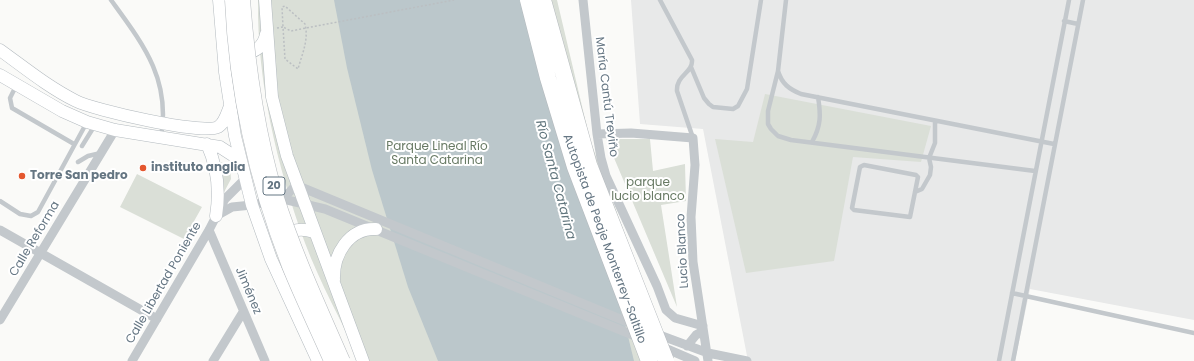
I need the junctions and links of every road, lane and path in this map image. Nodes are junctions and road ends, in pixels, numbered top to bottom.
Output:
1 (111, 0) edge
2 (219, 0) edge
3 (232, 0) edge
4 (244, 0) edge
5 (264, 0) edge
6 (454, 0) edge
7 (528, 0) edge
8 (543, 0) edge
9 (583, 0) edge
10 (660, 0) edge
11 (761, 0) edge
12 (786, 0) edge
13 (1069, 0) edge
14 (1083, 0) edge
15 (1064, 21) junction
16 (1078, 24) junction
17 (283, 27) junction
18 (306, 28) junction
19 (220, 29) junction
20 (266, 30) junction
21 (0, 50) edge
22 (691, 67) junction
23 (778, 71) junction
24 (0, 75) edge
25 (17, 84) junction
26 (818, 97) junction
27 (272, 98) junction
28 (230, 104) junction
29 (935, 121) junction
30 (91, 123) junction
31 (163, 123) junction
32 (115, 130) junction
33 (597, 134) junction
34 (161, 137) junction
35 (693, 138) junction
36 (1041, 141) junction
37 (812, 142) junction
38 (74, 144) junction
39 (207, 144) junction
40 (1054, 144) junction
41 (82, 146) dead end
42 (101, 153) junction
43 (930, 158) junction
44 (240, 160) junction
45 (78, 162) dead end
46 (1035, 171) junction
47 (245, 179) junction
48 (296, 185) junction
49 (915, 192) junction
50 (283, 199) junction
51 (0, 201) edge
52 (303, 203) junction
53 (252, 205) junction
54 (216, 216) junction
55 (378, 226) junction
56 (0, 230) edge
57 (209, 230) junction
58 (314, 232) junction
59 (40, 254) junction
60 (271, 258) junction
61 (335, 289) junction
62 (1012, 293) junction
63 (1025, 296) junction
64 (243, 312) junction
65 (157, 319) junction
66 (0, 320) edge
67 (703, 325) junction
68 (1194, 333) edge
69 (687, 346) junction
70 (670, 357) edge
71 (708, 357) edge
72 (132, 361) edge
73 (212, 361) edge
74 (265, 361) edge
75 (318, 361) edge
76 (331, 361) edge
77 (343, 361) edge
78 (363, 361) edge
79 (649, 361) edge
80 (695, 361) edge
81 (747, 361) edge
82 (999, 361) edge
83 (1013, 361) edge

1 - 31 lane
2 - 19 street, 20
3 - 76 main road, 20, bridge
4 - 77 main road, 20, bridge
5 - 20 street, 20
6 - 18 path
7 - 79 highway, Autopista de Peaje Monterrey-Saltillo, bridge
8 - 70 highway, Autopista de Peaje Monterrey-Saltillo, bridge
9 - 33 street, María Cantú Treviño
10 - 22 lane
11 - 22 lane
12 - 23 lane
13 - 15 lane
14 - 16 lane
15 - 16 lane
15 - 36 lane
16 - 40 lane
17 - 18 path
17 - 18 path
17 - 18 path
17 - 20 path
19 - 20 street
19 - 28 street, 20
20 - 27 street, 20
21 - 31 street
22 - 35 lane
23 - 26 lane
23 - 37 lane
24 - 25 street
25 - 30 street
25 - 38 lane
26 - 29 lane
26 - 37 lane
27 - 28 street
27 - 48 street, 20
28 - 31 street
28 - 44 street, 20
29 - 36 lane
29 - 43 lane
30 - 32 street
30 - 38 lane
30 - 41 lane
31 - 34 lane
32 - 34 street
32 - 42 street, Calle Reforma
33 - 35 street
33 - 67 street, María Cantú Treviño
34 - 39 street
35 - 67 street, Lucio Blanco
36 - 40 lane
36 - 46 lane
37 - 43 lane
38 - 51 lane
39 - 44 street
39 - 54 street
40 - 63 lane
42 - 45 lane
42 - 59 street, Calle Reforma
43 - 46 lane
43 - 49 lane
44 - 47 street, 20
46 - 62 lane
47 - 53 street, 20
47 - 54 street, Calle Libertad Poniente
48 - 50 street
48 - 52 street, 20
48 - 55 street
49 - 49 lane
50 - 52 street
50 - 53 street, Calle Libertad Poniente
52 - 55 street
52 - 58 street, 20
53 - 54 street, Calle Libertad Poniente
53 - 60 street, 20
54 - 57 street, Calle Libertad Poniente
55 - 61 street
55 - 69 street, bridge
55 - 70 street, bridge
56 - 59 street
57 - 64 street, Jiménez
57 - 65 street, Calle Libertad Poniente
58 - 60 street
58 - 61 street, 20
59 - 65 street
59 - 66 street, Calle Reforma
60 - 75 street, 20
61 - 78 street, 20
62 - 63 lane
62 - 82 lane
63 - 68 lane
63 - 83 lane
64 - 73 street
64 - 74 street, Jiménez
65 - 72 street, Calle Libertad Poniente
67 - 69 street
67 - 71 street, Lucio Blanco
69 - 71 street
70 - 80 street
71 - 81 street

